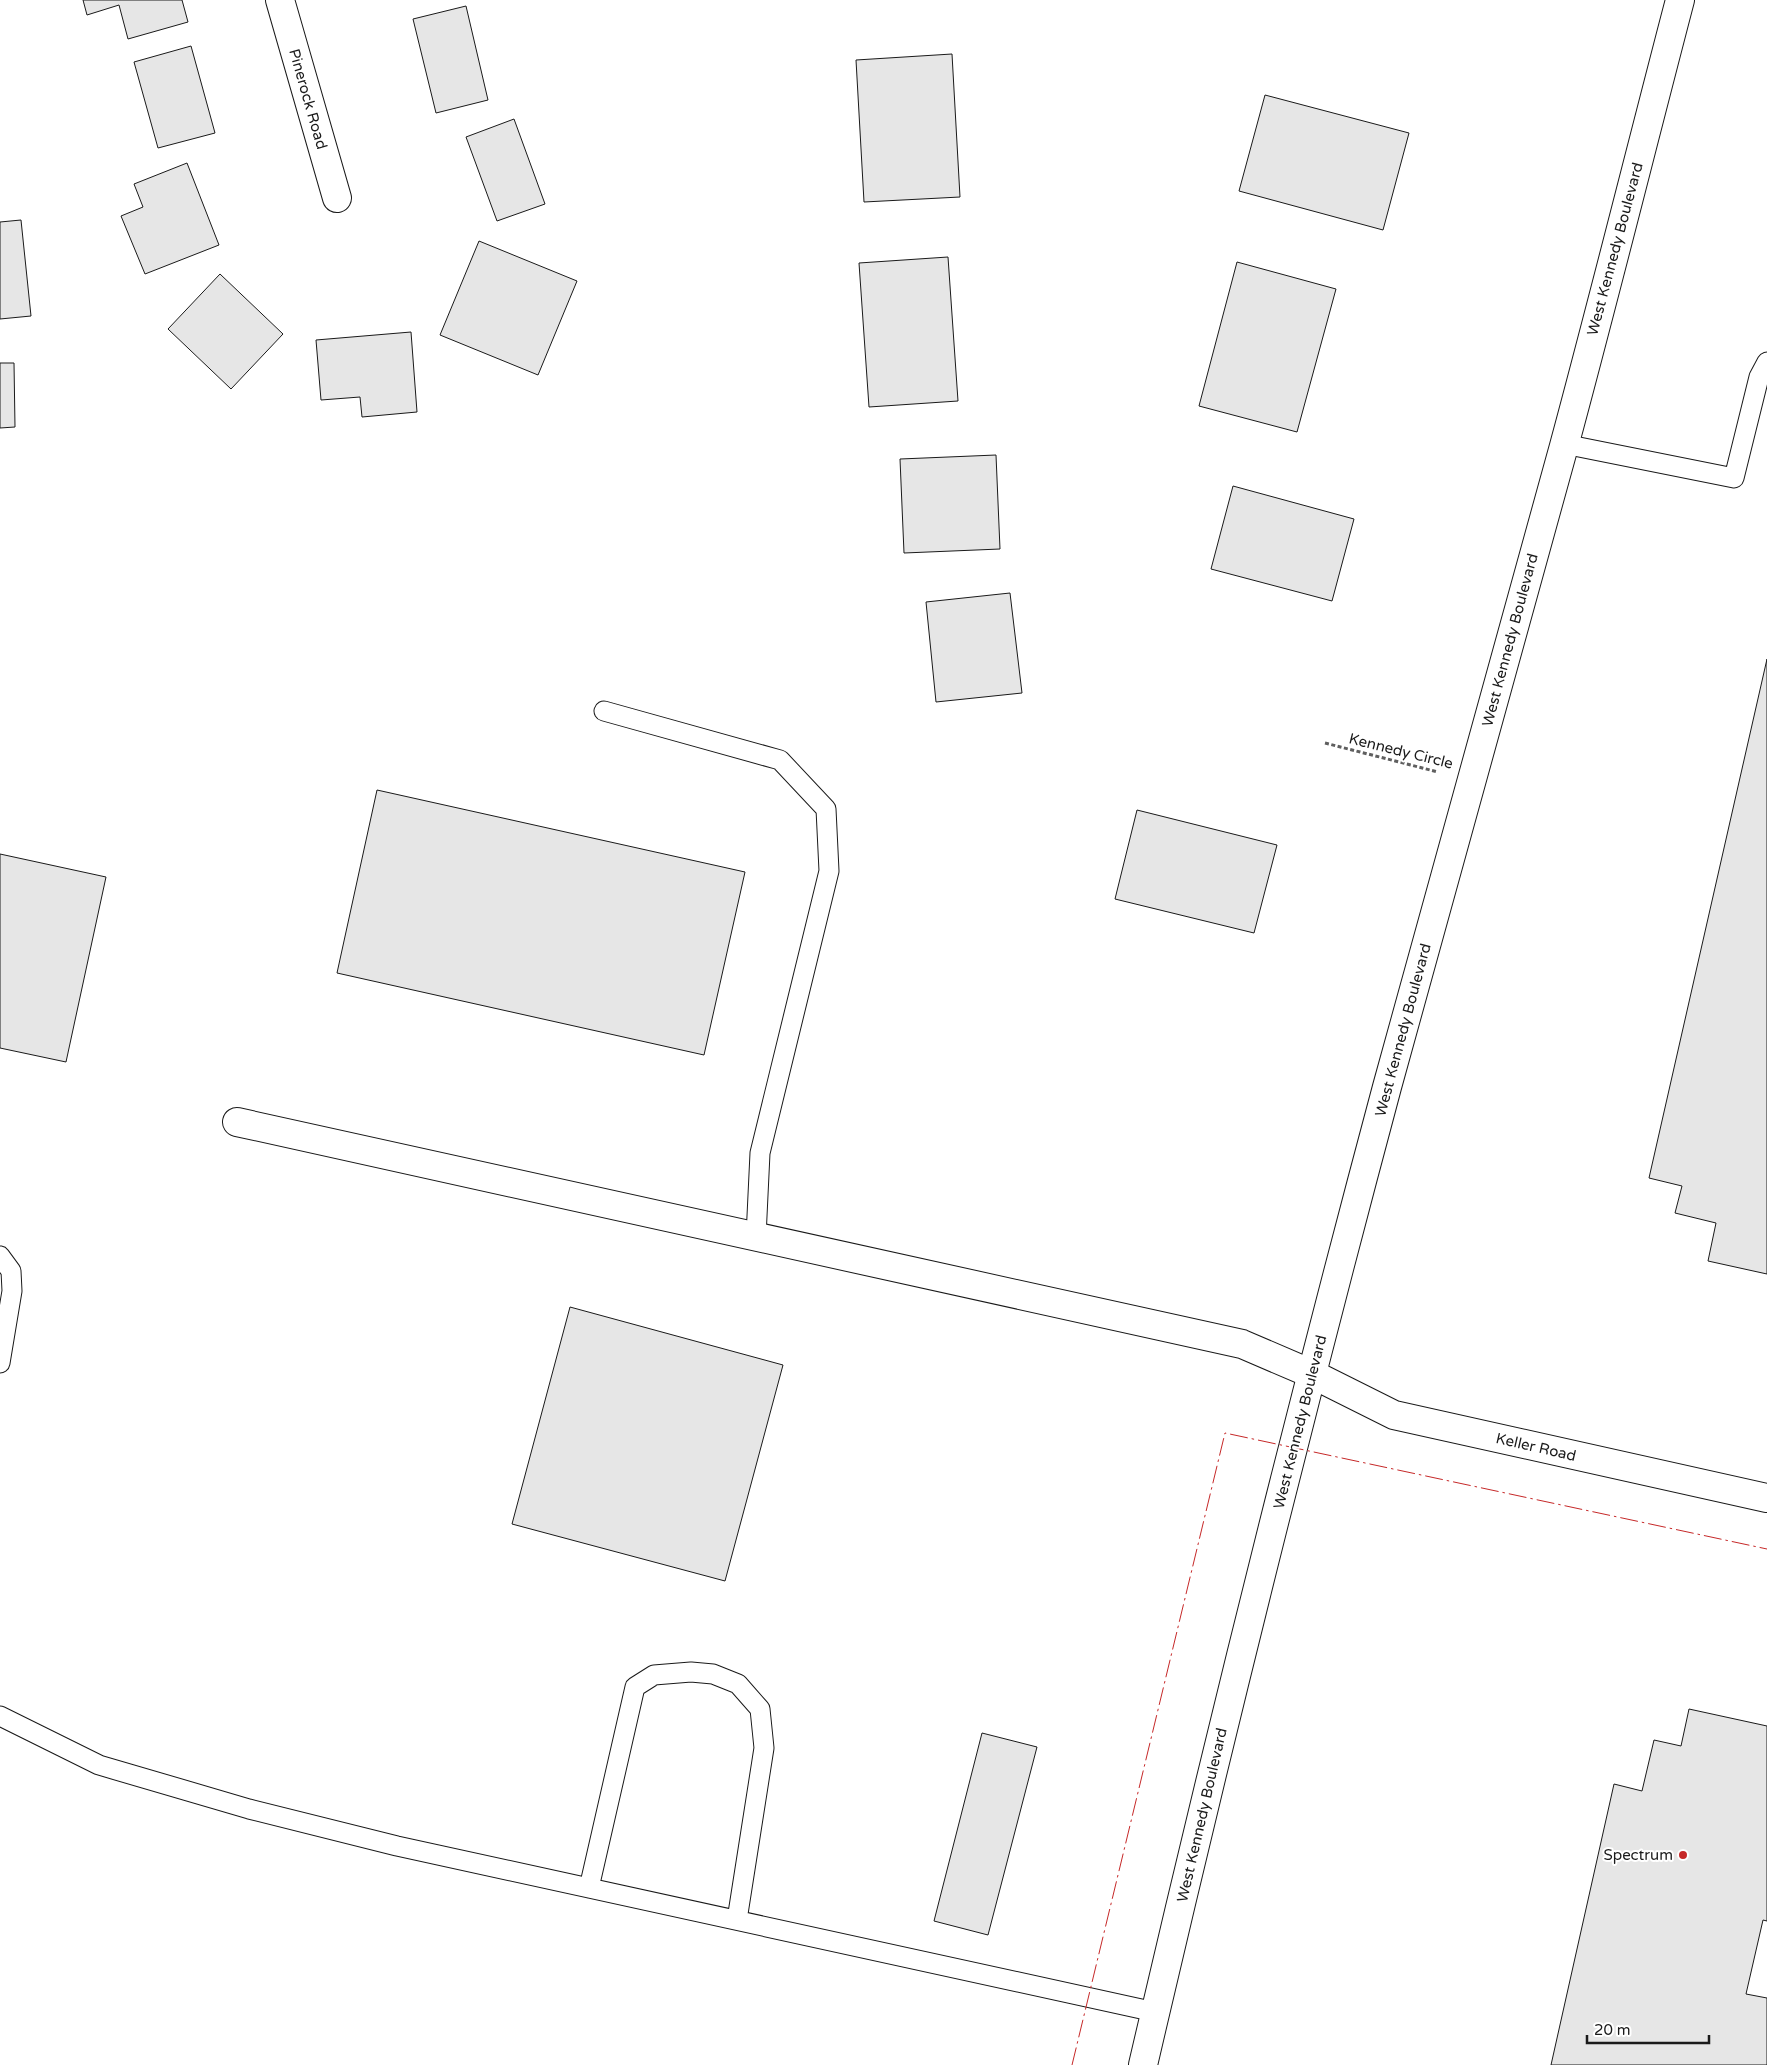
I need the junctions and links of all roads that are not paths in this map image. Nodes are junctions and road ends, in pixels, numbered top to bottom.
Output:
1 (280, 0) edge
2 (1680, 0) edge
3 (337, 198) dead end
4 (1767, 362) edge
5 (1564, 444) junction
6 (604, 711) dead end
7 (237, 1122) dead end
8 (756, 1237) junction
9 (0, 1256) edge
10 (0, 1363) edge
11 (1312, 1374) junction
12 (1767, 1498) edge
13 (0, 1716) edge
14 (589, 1888) junction
15 (736, 1920) junction
16 (1155, 2012) junction
17 (1143, 2065) edge

1 - 3 main road, Pinerock Road
2 - 5 main road, West Kennedy Boulevard
4 - 5 lane
5 - 11 main road, West Kennedy Boulevard
6 - 8 lane
7 - 8 main road, Keller Road
8 - 11 main road, Keller Road
9 - 10 lane
11 - 12 main road, Keller Road
11 - 16 main road, West Kennedy Boulevard
13 - 14 lane
14 - 15 lane
14 - 15 lane
15 - 16 lane
16 - 17 main road, West Kennedy Boulevard

